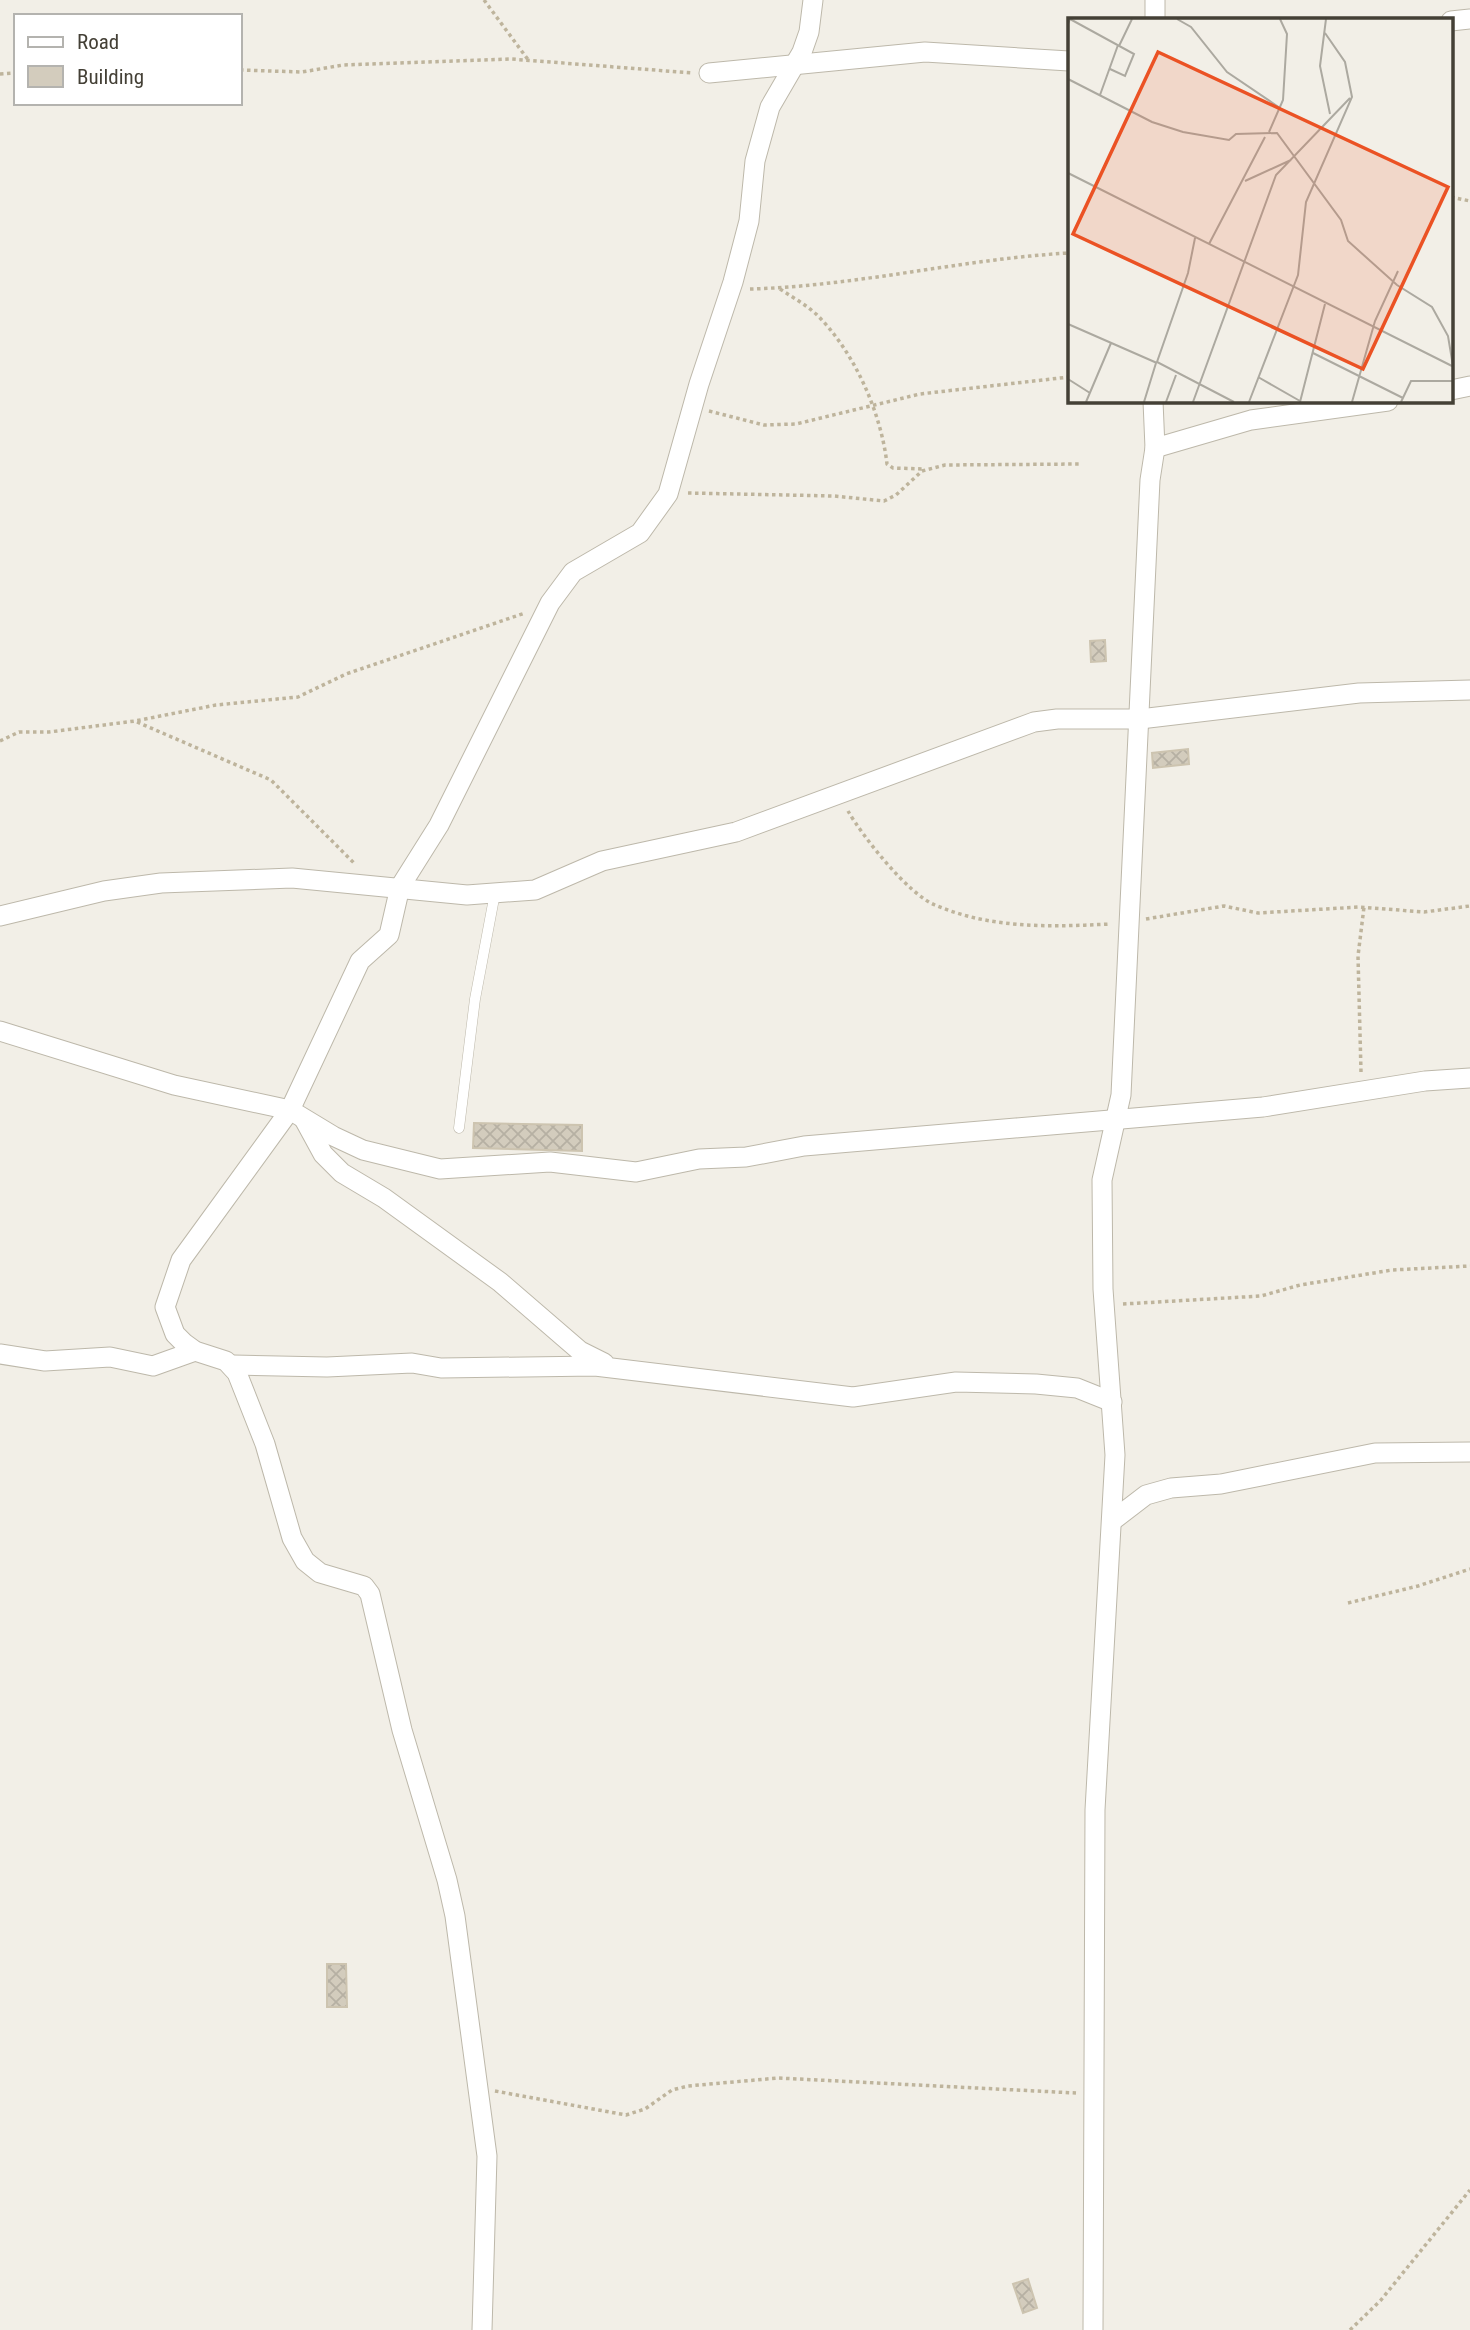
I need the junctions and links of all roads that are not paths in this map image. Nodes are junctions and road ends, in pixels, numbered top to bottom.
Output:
1 (813, 0) edge
2 (1155, 0) edge
3 (1155, 18) edge
4 (1470, 19) edge
5 (1452, 21) edge
6 (1068, 61) edge
7 (792, 67) junction
8 (709, 73) road end
9 (1470, 386) edge
10 (1452, 390) edge
11 (1153, 402) edge
12 (1381, 402) edge
13 (1155, 448) junction
14 (1470, 690) edge
15 (1140, 719) junction
16 (400, 887) junction
17 (495, 893) junction
18 (0, 916) edge
19 (0, 1031) edge
20 (1470, 1078) edge
21 (296, 1114) junction
22 (1118, 1118) junction
23 (459, 1128) dead end
24 (195, 1350) junction
25 (0, 1354) edge
26 (233, 1365) junction
27 (618, 1369) junction
28 (1112, 1402) junction
29 (1470, 1452) edge
30 (1112, 1521) junction
31 (482, 2330) edge
32 (1093, 2330) edge

1 - 7 street
2 - 3 street
4 - 5 street
6 - 7 street
7 - 8 street
7 - 16 street
9 - 10 street
11 - 13 street
12 - 13 street
13 - 15 street
14 - 15 street
15 - 17 street
15 - 22 street
16 - 17 street
16 - 18 street
16 - 21 street
17 - 23 lane
19 - 21 street
20 - 22 street
21 - 22 street
21 - 24 street
21 - 27 street
22 - 28 street
24 - 25 street
24 - 26 street
26 - 27 street
26 - 31 street
27 - 28 street
28 - 30 street
29 - 30 street
30 - 32 street

